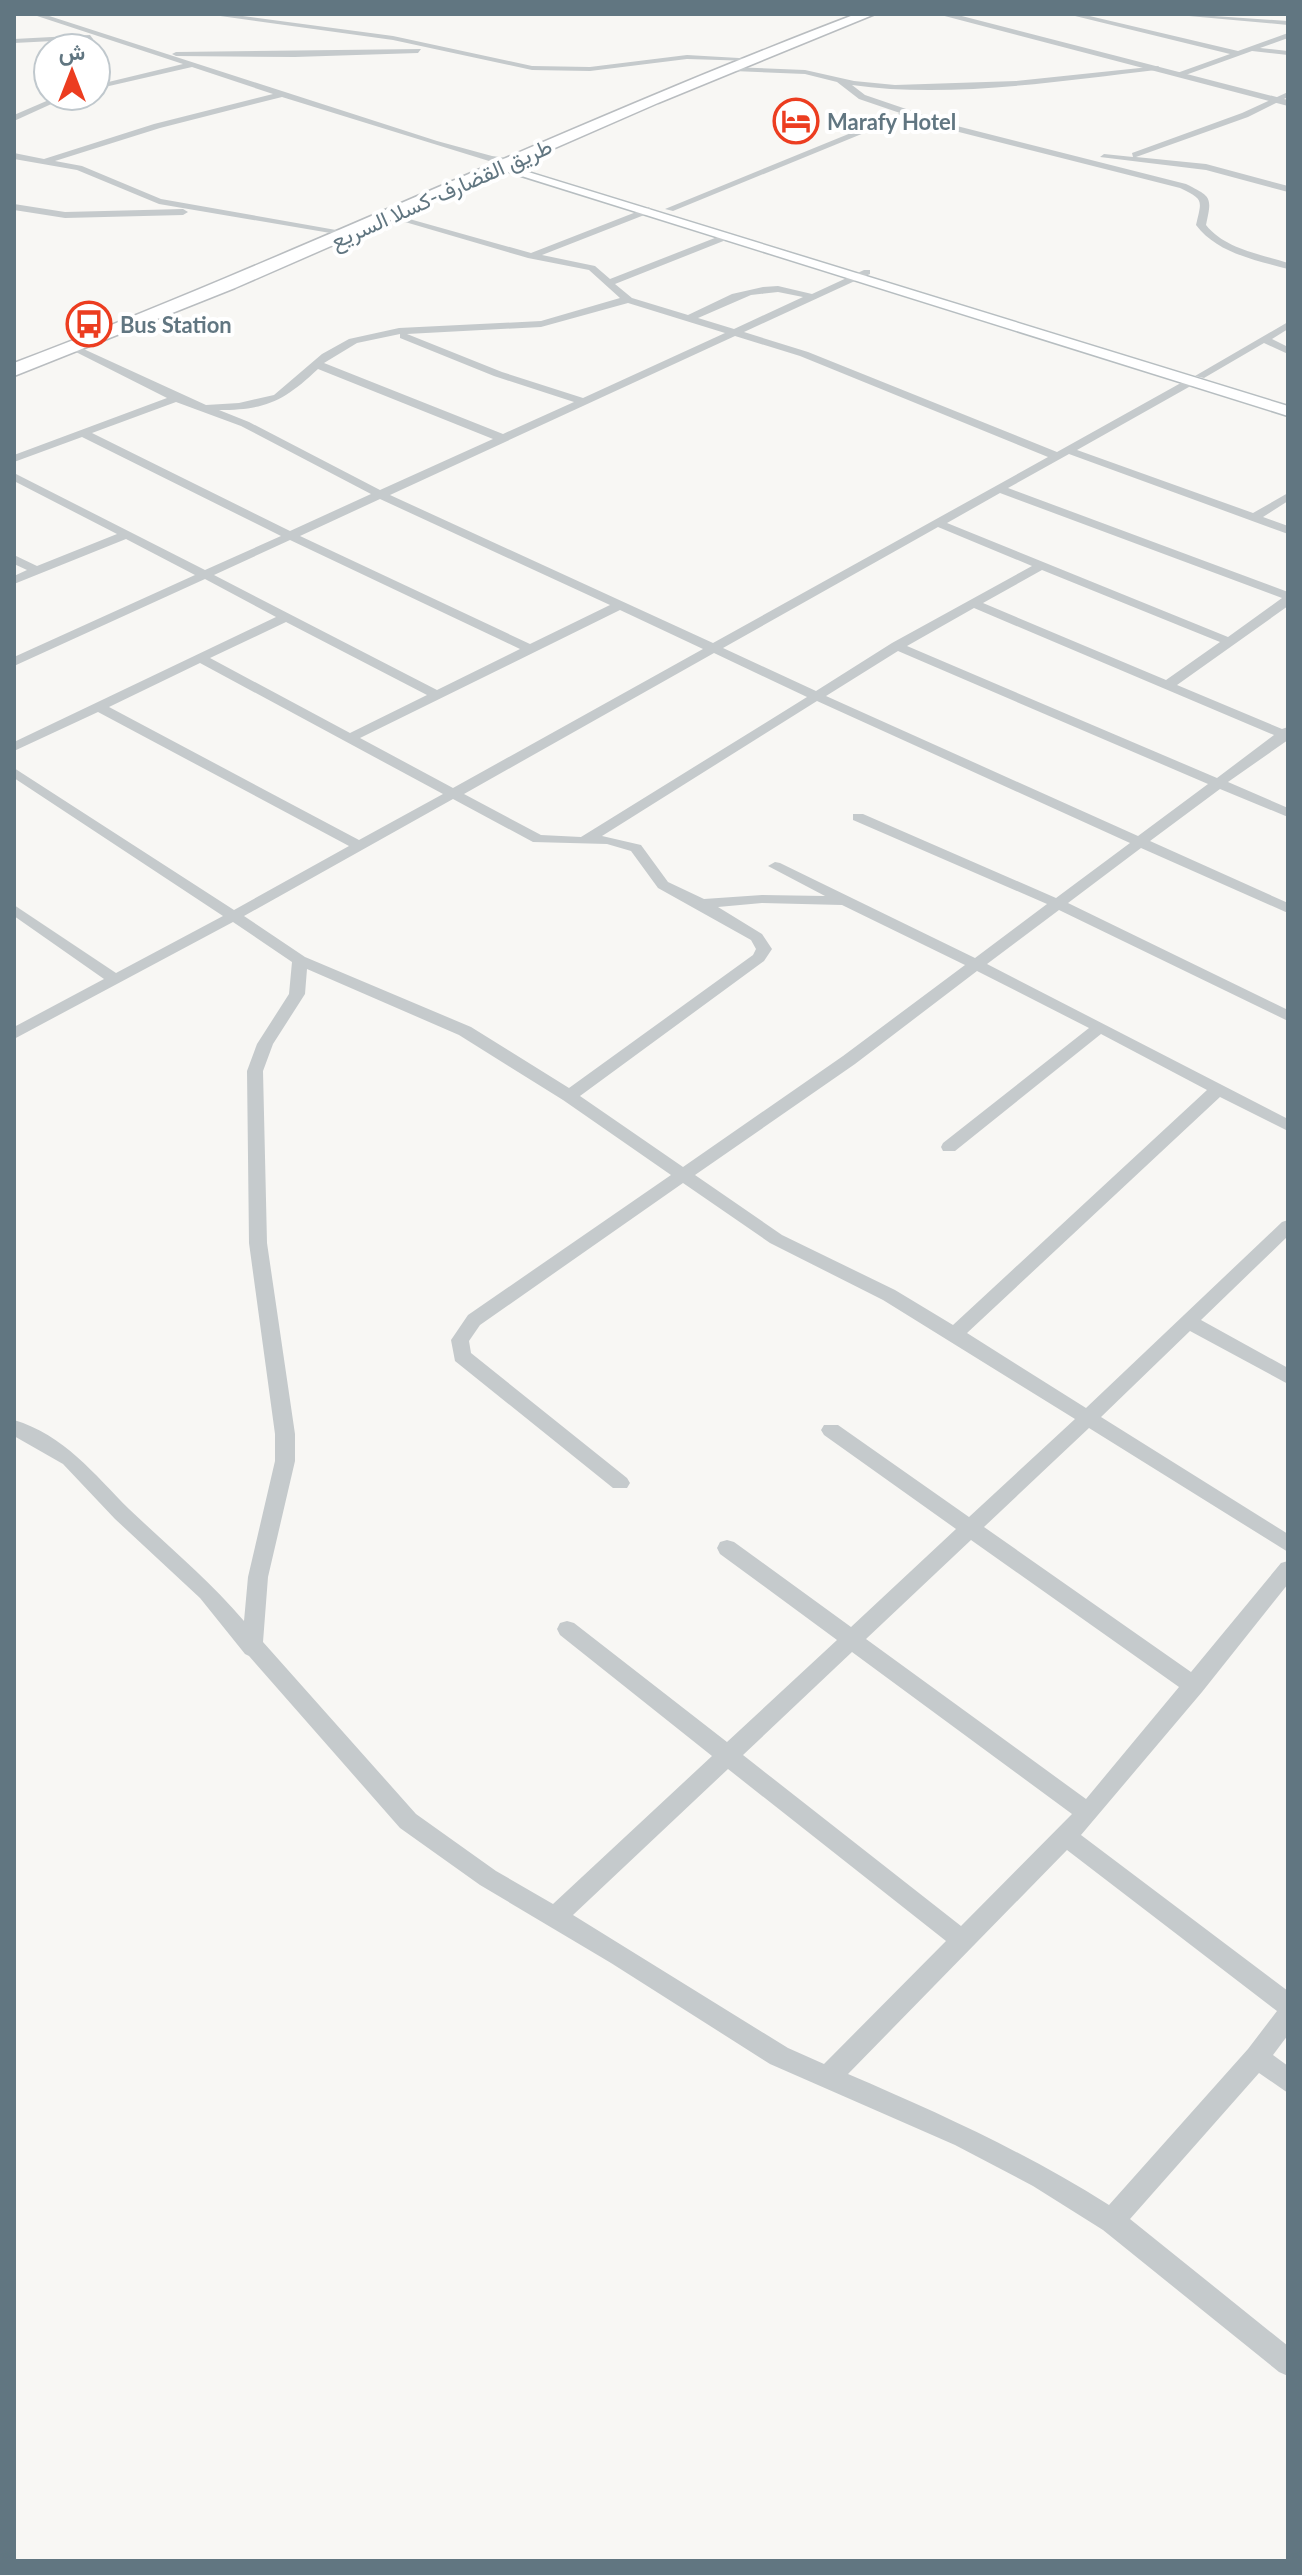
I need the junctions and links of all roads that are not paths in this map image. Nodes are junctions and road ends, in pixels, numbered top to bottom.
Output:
1 (35, 14) edge
2 (210, 14) edge
3 (868, 14) edge
4 (942, 14) edge
5 (1071, 14) edge
6 (1189, 14) edge
7 (1288, 23) edge
8 (88, 32) edge
9 (1288, 35) edge
10 (112, 40) edge
11 (1252, 50) junction
12 (445, 51) junction
13 (157, 54) junction
14 (1242, 54) junction
15 (295, 55) junction
16 (1288, 55) edge
17 (752, 59) junction
18 (192, 65) junction
19 (246, 66) dead end
20 (235, 68) dead end
21 (1156, 68) junction
22 (727, 69) junction
23 (213, 71) junction
24 (1180, 75) junction
25 (840, 80) junction
26 (112, 83) edge
27 (282, 94) junction
28 (1288, 94) edge
29 (1275, 100) junction
30 (1288, 103) edge
31 (906, 113) junction
32 (1053, 153) junction
33 (14, 156) edge
34 (1125, 158) junction
35 (44, 162) junction
36 (505, 162) junction
37 (1288, 189) edge
38 (14, 207) edge
39 (670, 209) junction
40 (201, 210) junction
41 (649, 210) junction
42 (391, 215) junction
43 (348, 233) junction
44 (728, 236) junction
45 (531, 256) junction
46 (1288, 266) edge
47 (862, 274) junction
48 (608, 283) junction
49 (813, 297) junction
50 (628, 300) junction
51 (690, 318) junction
52 (1288, 325) edge
53 (397, 333) junction
54 (730, 333) junction
55 (1264, 339) junction
56 (73, 348) junction
57 (1288, 351) edge
58 (316, 364) junction
59 (14, 370) edge
60 (1196, 378) junction
61 (176, 398) junction
62 (586, 402) junction
63 (1288, 403) edge
64 (199, 406) junction
65 (1288, 411) edge
66 (83, 433) junction
67 (504, 439) junction
68 (1063, 453) junction
69 (14, 459) edge
70 (14, 476) edge
71 (999, 489) junction
72 (381, 495) junction
73 (1288, 496) edge
74 (1254, 518) junction
75 (938, 523) junction
76 (1288, 530) edge
77 (127, 534) junction
78 (292, 535) junction
79 (14, 559) edge
80 (1040, 566) junction
81 (37, 571) junction
82 (206, 574) junction
83 (14, 580) edge
84 (1288, 598) edge
85 (974, 604) junction
86 (620, 605) junction
87 (285, 617) junction
88 (1230, 642) junction
89 (897, 646) junction
90 (715, 648) junction
91 (530, 649) junction
92 (200, 658) junction
93 (14, 662) edge
94 (1168, 685) junction
95 (437, 695) junction
96 (816, 696) junction
97 (98, 706) junction
98 (1287, 733) edge
99 (350, 738) junction
100 (14, 747) edge
101 (14, 772) edge
102 (1219, 783) junction
103 (452, 796) junction
104 (1288, 813) edge
105 (858, 817) dead end
106 (1141, 840) junction
107 (584, 841) junction
108 (361, 847) junction
109 (775, 866) dead end
110 (848, 901) junction
111 (1056, 903) junction
112 (702, 904) junction
113 (14, 909) edge
114 (1288, 909) edge
115 (234, 916) junction
116 (300, 960) junction
117 (974, 963) junction
118 (114, 979) junction
119 (1288, 1016) edge
120 (1100, 1027) junction
121 (14, 1034) edge
122 (1218, 1089) junction
123 (569, 1096) junction
124 (1288, 1126) edge
125 (949, 1147) dead end
126 (681, 1176) junction
127 (1284, 1235) edge
128 (1189, 1322) junction
129 (954, 1334) junction
130 (1288, 1377) edge
131 (1087, 1419) junction
132 (14, 1427) edge
133 (831, 1430) dead end
134 (620, 1483) dead end
135 (970, 1528) junction
136 (1288, 1544) edge
137 (727, 1548) dead end
138 (1288, 1569) edge
139 (567, 1629) dead end
140 (852, 1640) junction
141 (252, 1648) junction
142 (1194, 1686) junction
143 (727, 1755) junction
144 (1088, 1813) junction
145 (1066, 1836) junction
146 (555, 1917) junction
147 (963, 1941) junction
148 (1288, 2005) edge
149 (1288, 2016) edge
150 (1257, 2057) junction
151 (827, 2078) junction
152 (1288, 2081) edge
153 (1112, 2221) junction
154 (1288, 2363) edge

1 - 8 street
2 - 12 street
3 - 17 highway, طريق القضارف-كسلا السريع
4 - 21 street
5 - 14 street
6 - 7 street
9 - 11 street
10 - 13 street
11 - 14 street
11 - 16 street
12 - 15 street
12 - 17 street
13 - 15 street
13 - 18 street
14 - 24 street
15 - 19 street
17 - 22 highway, طريق القضارف-كسلا السريع
18 - 23 street
18 - 26 street
20 - 23 street
21 - 24 street
21 - 25 street
22 - 25 street
22 - 36 highway, طريق القضارف-كسلا السريع
23 - 27 street
24 - 29 street
25 - 31 street
27 - 35 street
27 - 36 street
28 - 29 street
29 - 30 street
29 - 34 street
31 - 32 street
31 - 39 street
32 - 34 street
32 - 46 street
33 - 35 street
34 - 37 street
35 - 40 street
36 - 39 main road
36 - 41 main road
36 - 42 highway, طريق القضارف-كسلا السريع
38 - 40 street
39 - 47 main road
40 - 43 street
41 - 44 main road
41 - 45 street
42 - 43 highway, طريق القضارف-كسلا السريع
42 - 45 street
43 - 56 highway, طريق القضارف-كسلا السريع
44 - 47 main road
44 - 48 street
45 - 48 street
47 - 49 street
47 - 60 main road
48 - 50 street
49 - 51 street
49 - 54 street
50 - 51 street
50 - 53 street
51 - 54 street
52 - 55 street
53 - 58 street
53 - 62 street
54 - 62 street
54 - 68 street
55 - 57 street
55 - 60 street
56 - 59 highway, طريق القضارف-كسلا السريع
56 - 61 street
58 - 64 street
58 - 67 street
60 - 63 main road
60 - 65 main road
60 - 68 street
61 - 64 street
61 - 66 street
62 - 67 street
64 - 72 street
66 - 69 street
66 - 78 street
67 - 72 street
68 - 71 street
68 - 74 street
70 - 77 street
71 - 75 street
71 - 84 street
72 - 78 street
72 - 86 street
73 - 74 street
74 - 76 street
75 - 80 street
75 - 90 street
77 - 81 street
77 - 82 street
78 - 82 street
78 - 91 street
79 - 81 street
80 - 85 street
80 - 88 street
81 - 83 street
82 - 87 street
82 - 93 street
84 - 88 street
85 - 89 street
85 - 94 street
86 - 90 street
86 - 91 street
87 - 92 street
87 - 95 street
88 - 94 street
89 - 96 street
89 - 102 street
90 - 96 street
90 - 103 street
91 - 95 street
92 - 97 street
92 - 99 street
94 - 98 street
95 - 99 street
96 - 106 street
96 - 107 street
97 - 100 street
97 - 108 street
98 - 102 street
99 - 103 street
101 - 115 street
102 - 104 street
102 - 106 street
103 - 107 street
103 - 108 street
105 - 111 street
106 - 111 street
106 - 114 street
107 - 112 street
108 - 115 street
109 - 110 street
110 - 112 street
110 - 117 street
111 - 117 street
111 - 119 street
112 - 123 street
113 - 118 street
115 - 116 street
115 - 118 street
116 - 123 street
116 - 141 street
117 - 120 street
117 - 126 street
118 - 121 street
120 - 122 street
120 - 125 street
122 - 124 street
122 - 129 street
123 - 126 street
126 - 129 street
126 - 134 street
127 - 128 street
128 - 130 street
128 - 131 street
129 - 131 street
131 - 135 street
131 - 136 street
132 - 141 street
133 - 135 street
135 - 140 street
135 - 142 street
137 - 140 street
138 - 142 street
139 - 143 street
140 - 143 street
140 - 144 street
141 - 146 street
142 - 144 street
143 - 146 street
143 - 147 street
144 - 145 street
145 - 147 street
145 - 148 street
146 - 151 street
147 - 151 street
149 - 150 street
150 - 152 street
150 - 153 street
151 - 153 street
153 - 154 street

